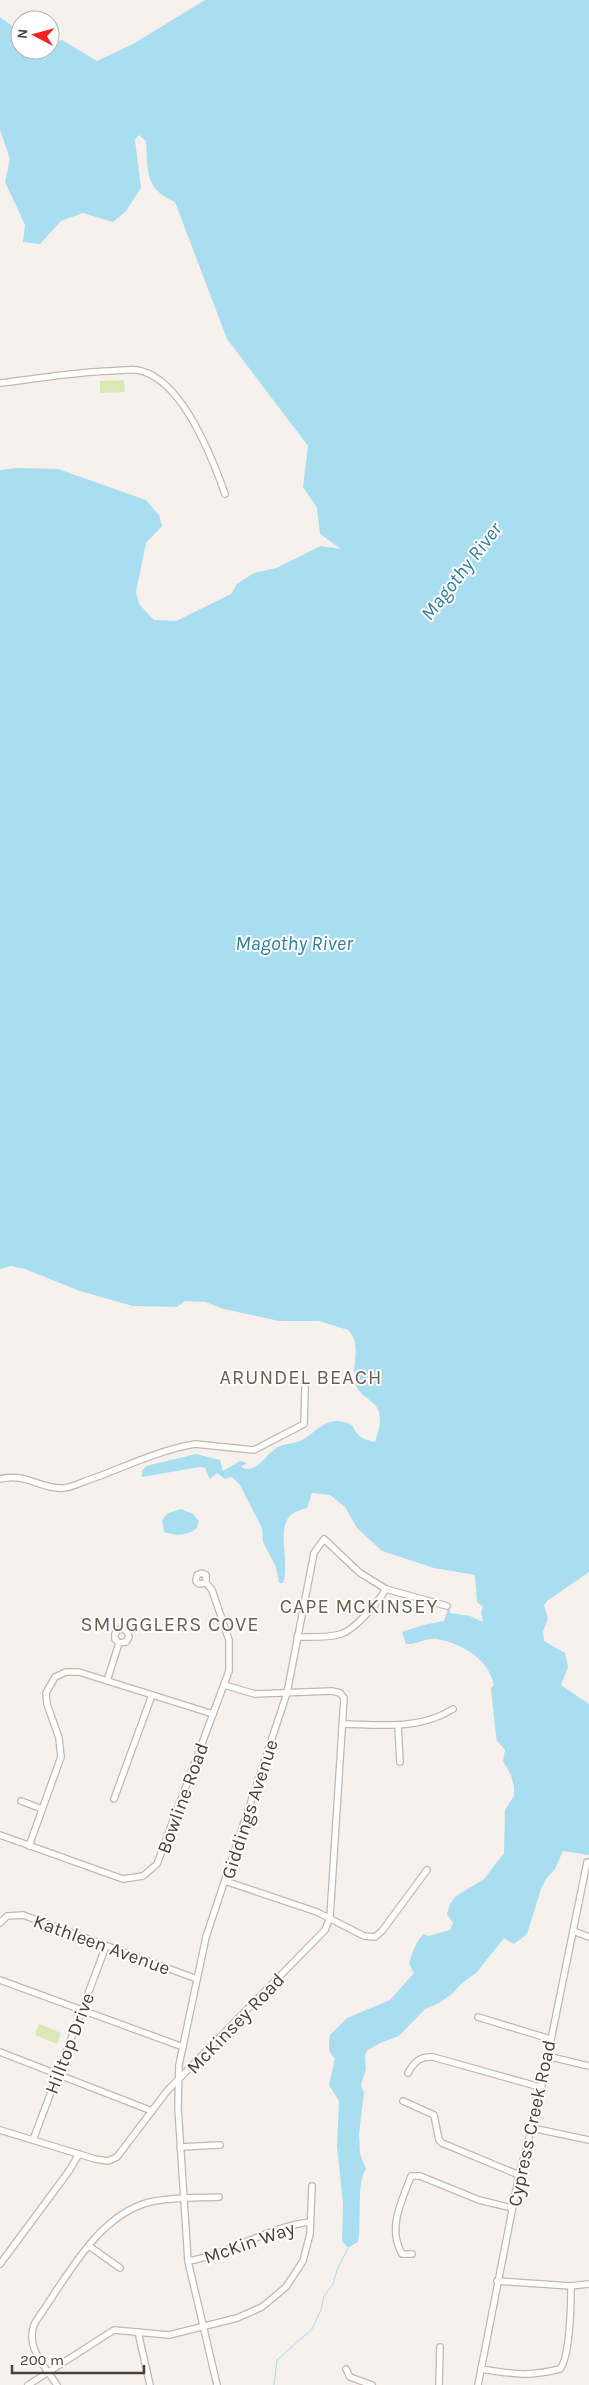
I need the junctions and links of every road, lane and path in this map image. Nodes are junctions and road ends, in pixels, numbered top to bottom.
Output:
1 (0, 383) edge
2 (225, 494) dead end
3 (305, 1388) dead end
4 (0, 1479) edge
5 (206, 1582) dead end
6 (386, 1589) junction
7 (447, 1606) dead end
8 (297, 1637) junction
9 (119, 1643) dead end
10 (108, 1681) junction
11 (224, 1685) junction
12 (287, 1693) junction
13 (152, 1695) junction
14 (453, 1709) dead end
15 (213, 1714) junction
16 (344, 1724) junction
17 (398, 1725) junction
18 (400, 1762) dead end
19 (114, 1799) dead end
20 (21, 1801) dead end
21 (42, 1809) junction
22 (0, 1835) edge
23 (29, 1846) junction
24 (587, 1862) dead end
25 (427, 1870) dead end
26 (225, 1881) junction
27 (330, 1917) junction
28 (0, 1923) edge
29 (573, 1931) junction
30 (589, 1937) edge
31 (106, 1946) junction
32 (197, 1979) junction
33 (0, 1980) edge
34 (81, 2010) junction
35 (478, 2017) dead end
36 (550, 2039) junction
37 (183, 2047) junction
38 (0, 2052) edge
39 (547, 2056) junction
40 (589, 2066) edge
41 (57, 2073) junction
42 (408, 2073) dead end
43 (178, 2080) junction
44 (540, 2087) junction
45 (403, 2101) dead end
46 (152, 2110) junction
47 (532, 2128) junction
48 (0, 2130) edge
49 (33, 2140) junction
50 (589, 2140) edge
51 (220, 2145) dead end
52 (180, 2147) junction
53 (78, 2154) junction
54 (519, 2175) junction
55 (312, 2186) dead end
56 (219, 2197) dead end
57 (183, 2198) junction
58 (512, 2208) junction
59 (310, 2222) junction
60 (89, 2246) junction
61 (412, 2254) dead end
62 (188, 2261) junction
63 (0, 2264) edge
64 (120, 2268) dead end
65 (497, 2282) junction
66 (589, 2284) edge
67 (571, 2286) junction
68 (203, 2327) junction
69 (138, 2332) junction
70 (440, 2347) dead end
71 (346, 2369) dead end
72 (481, 2369) junction
73 (48, 2372) junction
74 (28, 2385) edge
75 (57, 2385) edge
76 (150, 2385) edge
77 (217, 2385) edge
78 (372, 2385) edge
79 (439, 2385) edge
80 (478, 2385) edge

1 - 2 street
3 - 4 street
5 - 11 street, Bowline Road
6 - 7 street
6 - 8 street
6 - 8 street, Giddings Avenue
8 - 12 street, Giddings Avenue
9 - 10 street
10 - 13 street
10 - 21 street
11 - 12 street
11 - 15 street, Bowline Road
12 - 16 street, McKinsey Road
12 - 26 street, Giddings Avenue
13 - 15 street
13 - 19 street
14 - 17 street
15 - 23 street, Bowline Road
16 - 17 street
16 - 27 street, McKinsey Road
17 - 18 street
20 - 21 street
21 - 23 street
22 - 23 street, Bowline Road
24 - 29 street, Cypress Creek Road
25 - 27 street
26 - 27 street
26 - 32 street, Giddings Avenue
27 - 43 street, McKinsey Road
28 - 31 street, Kathleen Avenue
29 - 30 street
29 - 36 street, Cypress Creek Road
31 - 32 street, Kathleen Avenue
31 - 34 street, Hilltop Drive
32 - 37 street, Giddings Avenue
33 - 34 street
34 - 37 street
34 - 41 street, Hilltop Drive
35 - 36 street
36 - 39 street, Cypress Creek Road
37 - 43 street, Giddings Avenue
38 - 41 street
39 - 40 street
39 - 44 street, Cypress Creek Road
41 - 46 street
41 - 49 street, Hilltop Drive
42 - 44 street
43 - 46 street
43 - 52 street, McKinsey Road
44 - 47 street, Cypress Creek Road
45 - 54 street
46 - 53 street
47 - 50 street
47 - 54 street, Cypress Creek Road
48 - 49 street
49 - 53 street
51 - 52 street
52 - 57 street, McKinsey Road
53 - 63 street
54 - 58 street, Cypress Creek Road
55 - 59 street
56 - 57 street
57 - 60 street
57 - 62 street, McKinsey Road
58 - 61 street
58 - 65 street, Cypress Creek Road
59 - 62 street, McKin Way
59 - 68 street
60 - 64 street
60 - 73 street
62 - 68 street, McKinsey Road
65 - 67 street
65 - 72 street, Cypress Creek Road
66 - 67 street
67 - 72 street
68 - 69 street
68 - 77 street, McKinsey Road
69 - 73 street
69 - 76 street
70 - 79 street
71 - 78 street
72 - 80 street, Cypress Creek Road
73 - 74 street
73 - 75 street

